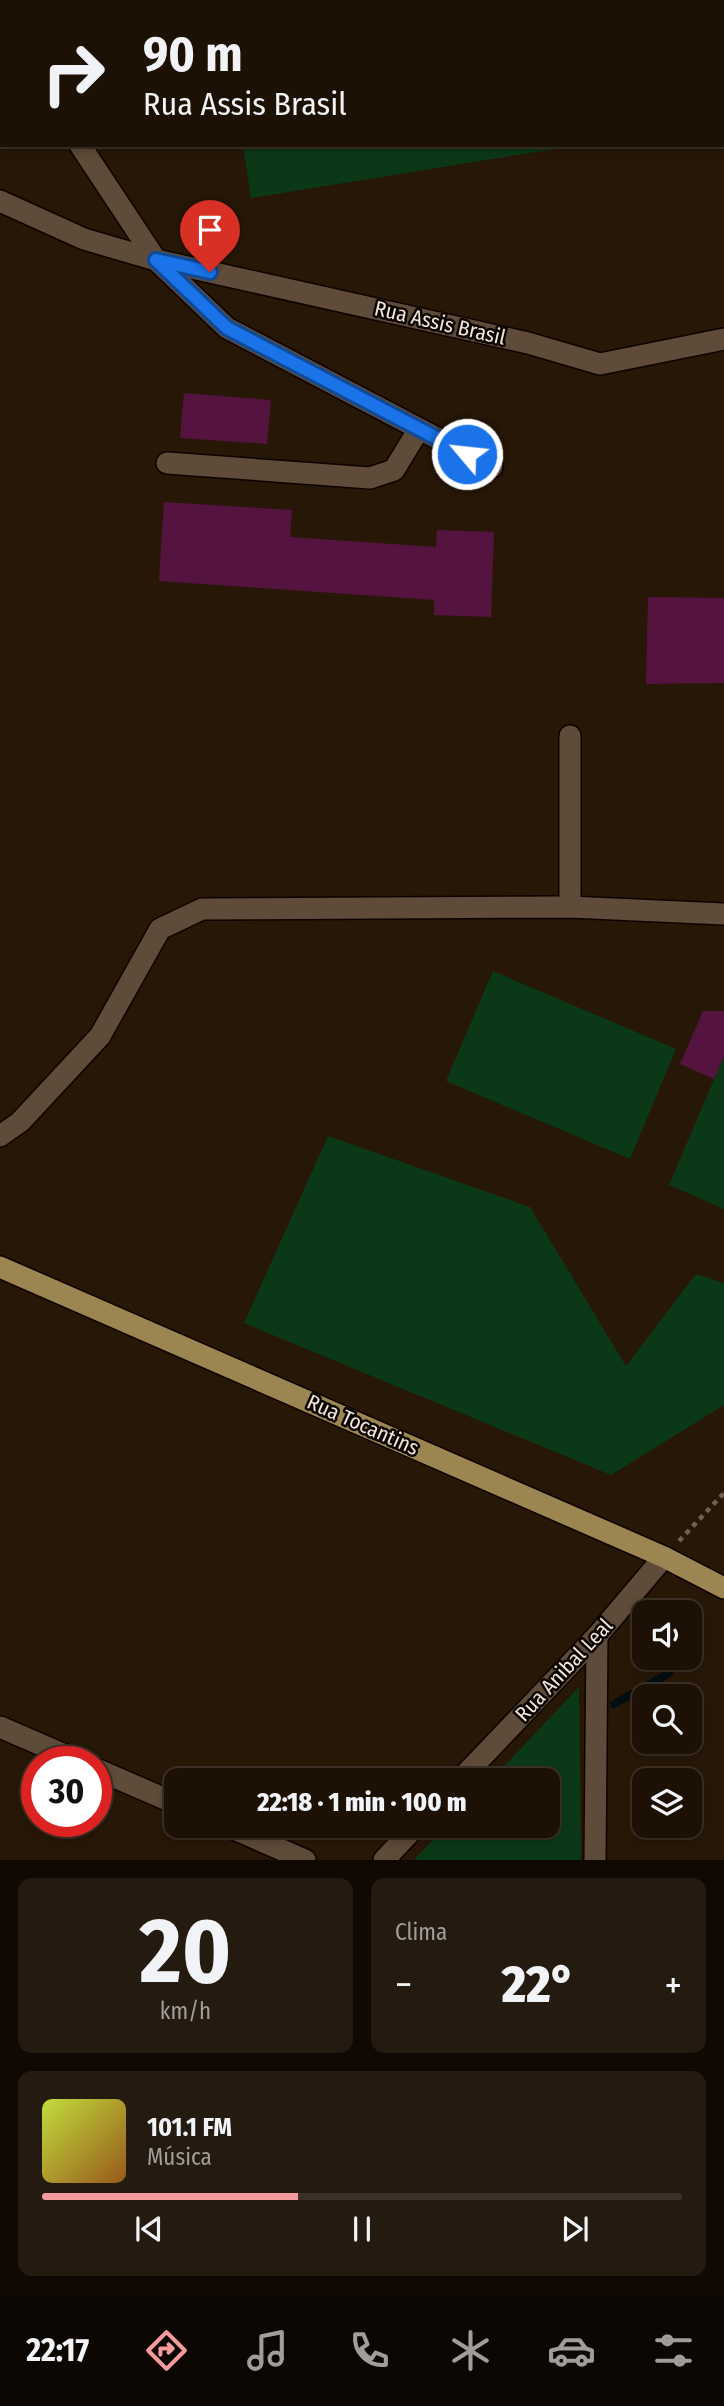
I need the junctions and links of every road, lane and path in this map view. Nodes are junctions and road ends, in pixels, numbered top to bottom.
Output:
1 (81, 147) edge
2 (0, 201) edge
3 (156, 260) junction
4 (724, 339) edge
5 (419, 429) junction
6 (167, 463) dead end
7 (492, 467) dead end
8 (570, 736) dead end
9 (570, 907) junction
10 (724, 915) edge
11 (0, 1136) edge
12 (0, 1267) edge
13 (724, 1493) edge
14 (664, 1557) junction
15 (724, 1588) edge
16 (597, 1636) junction
17 (0, 1727) edge
18 (44, 1746) edge
19 (471, 1768) edge
20 (112, 1776) edge
21 (164, 1798) edge
22 (255, 1838) edge
23 (405, 1838) edge
24 (305, 1860) edge
25 (384, 1860) edge
26 (595, 1860) edge

1 - 3 street
2 - 3 street, Rua Assis Brasil
3 - 4 street, Rua Assis Brasil
3 - 5 street, Rua Assis Brasil
5 - 6 street
5 - 7 street, Rua Assis Brasil
8 - 9 street
9 - 10 street
9 - 11 street
12 - 14 main road, Rua Tocantins
13 - 14 path
14 - 15 main road, Rua Tocantins
14 - 16 street, Rua Anibal Leal
16 - 19 street, Rua Anibal Leal
16 - 26 street
17 - 18 street
20 - 21 street
22 - 24 street
23 - 25 street

